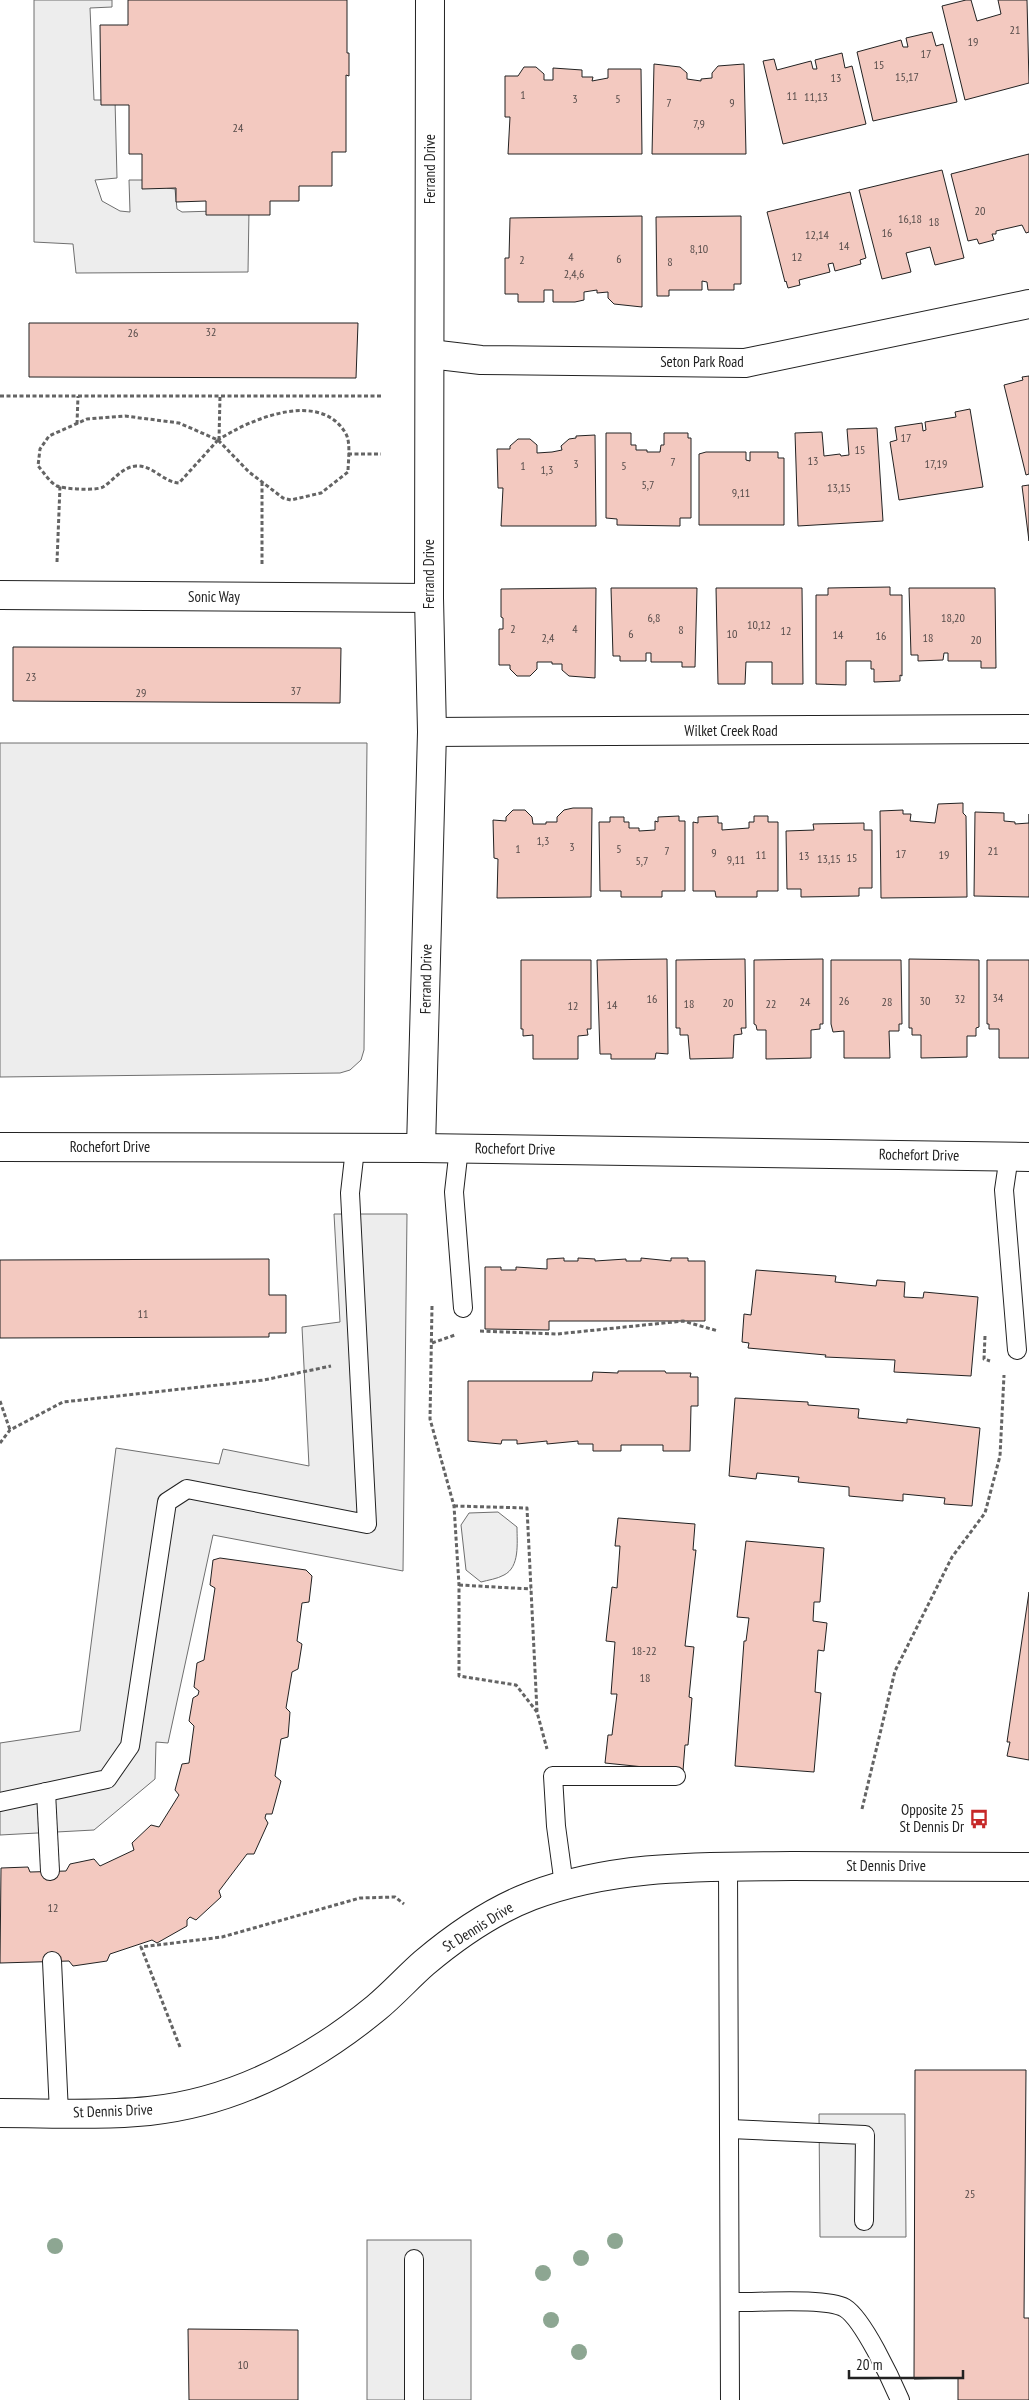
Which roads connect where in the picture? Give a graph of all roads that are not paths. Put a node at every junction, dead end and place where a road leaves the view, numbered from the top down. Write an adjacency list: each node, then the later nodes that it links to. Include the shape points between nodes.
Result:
1 (430, 0): 3 (street, Ferrand Drive)
2 (1029, 304): 3 (street, Seton Park Road, via 745,364 481,360)
3 (430, 354): 5 (street, Ferrand Drive)
4 (0, 595): 5 (street, Sonic Way)
5 (429, 598): 7 (street, Ferrand Drive)
6 (1029, 729): 7 (street, Wilket Creek Road)
7 (432, 732): 10 (street, Ferrand Drive)
8 (0, 1147): 9 (street, Rochefort Drive)
9 (355, 1148): 10 (street, Rochefort Drive); 16 (lane, via 350,1193 367,1524 187,1489 167,1502 130,1746 107,1779)
10 (421, 1148): 11 (street, Rochefort Drive)
11 (459, 1148): 12 (street, Rochefort Drive); 13 (lane, via 454,1192)
12 (1019, 1156): 14 (lane, via 1004,1190)
13 (463, 1308)
14 (1017, 1350)
15 (676, 1776): 21 (lane, via 553,1776)
16 (46, 1792): 17 (lane); 20 (lane)
17 (0, 1802)
18 (728, 1866): 19 (street, St Dennis Drive); 21 (street, St Dennis Drive, via 623,1872); 25 (lane)
19 (1029, 1867)
20 (50, 1871)
21 (564, 1885): 24 (street, St Dennis Drive, via 524,1899 484,1919 423,1964 331,2043 276,2075 234,2092 149,2111)
22 (52, 1962): 24 (lane)
23 (0, 2113): 24 (street, St Dennis Drive)
24 (60, 2113)
25 (730, 2129): 26 (lane, via 865,2135); 28 (lane)
26 (864, 2221)
27 (414, 2259): 29 (lane)
28 (730, 2302): 30 (lane); 31 (lane, via 829,2304 845,2309 856,2319 872,2345)
29 (414, 2400)
30 (730, 2400)
31 (900, 2400)

